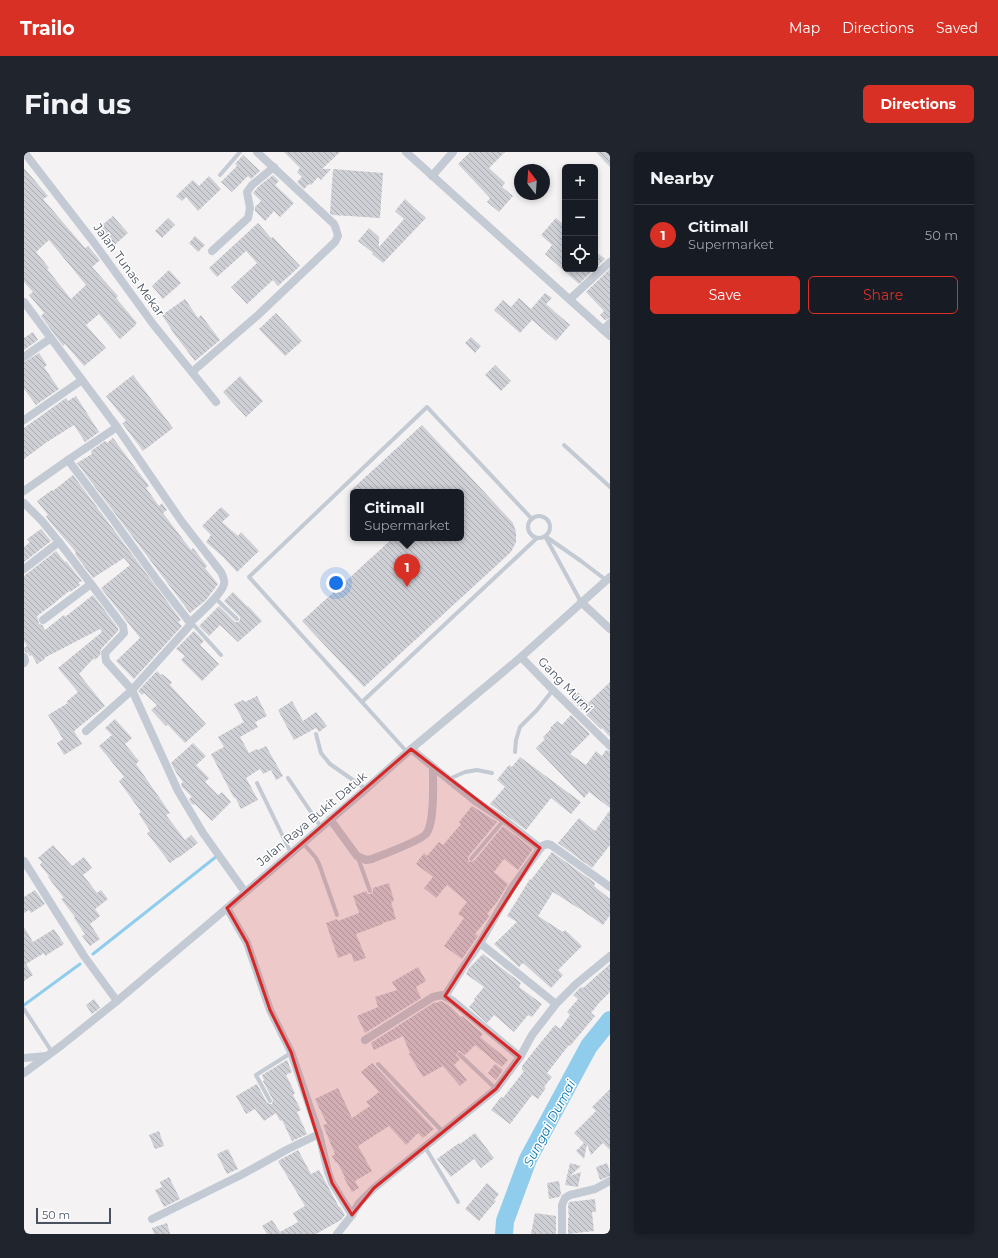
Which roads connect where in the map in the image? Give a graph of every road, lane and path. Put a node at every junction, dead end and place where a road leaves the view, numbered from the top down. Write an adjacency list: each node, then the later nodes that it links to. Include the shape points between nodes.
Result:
1 (24, 152): 18 (street, Jalan Tunas Mekar)
2 (240, 152): 7 (lane)
3 (257, 152): 6 (street)
4 (406, 152): 8 (street)
5 (453, 152): 8 (street)
6 (274, 167): 9 (street, via 247,192 250,208 248,218); 18 (street, via 334,224 338,232 337,239 258,315)
7 (220, 175)
8 (432, 176): 11 (street)
9 (212, 251)
10 (610, 262): 11 (street)
11 (570, 299): 14 (street)
12 (24, 302): 16 (street)
13 (610, 324): 14 (street)
14 (603, 330): 15 (street)
15 (610, 336)
16 (51, 338): 17 (street); 19 (street)
17 (24, 358)
18 (192, 372): 20 (street, Jalan Tunas Mekar)
19 (82, 380): 21 (street); 22 (street)
20 (216, 402)
21 (24, 420)
22 (117, 427): 24 (street); 35 (street, via 182,522 221,572 224,585)
23 (564, 445): 25 (lane)
24 (68, 460): 26 (street); 39 (street)
25 (610, 488)
26 (24, 491)
27 (24, 503): 31 (street)
28 (532, 519): 29 (lane, via 539,517 548,522 549,528); 30 (lane, via 528,528 531,535); 47 (lane, via 427,407 249,577)
29 (545, 536): 30 (lane); 33 (lane); 36 (lane)
30 (537, 538): 47 (lane)
31 (59, 542): 32 (street); 34 (street)
32 (24, 569)
33 (608, 578): 36 (street, Jalan Raya Bukit Datuk)
34 (91, 584): 38 (street); 45 (street, via 124,628 124,633 106,651 105,656 106,661)
35 (215, 598): 37 (lane); 39 (street)
36 (581, 602): 40 (street); 43 (street, Jalan Raya Bukit Datuk)
37 (237, 619)
38 (43, 620)
39 (191, 623): 41 (lane); 45 (street)
40 (610, 629)
41 (221, 654)
42 (24, 657): 44 (street)
43 (521, 657): 46 (street, Gang Murni); 51 (street, Jalan Raya Bukit Datuk)
44 (24, 663)
45 (132, 690): 48 (street); 70 (street, via 178,792 203,833)
46 (553, 690): 50 (street, Gang Murni); 52 (lane, via 520,727)
47 (362, 701): 51 (lane)
48 (86, 731)
49 (316, 734): 58 (lane, via 321,753 330,764)
50 (610, 746)
51 (409, 750): 53 (street); 58 (street, Jalan Raya Bukit Datuk)
52 (515, 752)
53 (433, 767): 56 (street); 65 (street, via 431,822 425,835 372,859 366,860)
54 (492, 773): 56 (lane, via 477,770)
55 (288, 778): 61 (lane)
56 (448, 779): 60 (street)
57 (257, 783): 64 (lane)
58 (366, 789): 59 (street, Jalan Raya Bukit Datuk)
59 (330, 820): 61 (street, Jalan Raya Bukit Datuk); 65 (street)
60 (504, 820): 63 (street); 66 (lane)
61 (321, 827): 62 (street, Jalan Raya Bukit Datuk)
62 (303, 843): 64 (street, Jalan Raya Bukit Datuk); 72 (lane, via 319,864)
63 (540, 848): 68 (street, via 551,845); 73 (street, via 511,889)
64 (291, 853): 70 (street, Jalan Raya Bukit Datuk)
65 (357, 856): 69 (lane)
66 (471, 859)
67 (24, 861): 76 (street, via 84,956)
68 (610, 887)
69 (370, 891)
70 (245, 892): 71 (street, Jalan Raya Bukit Datuk)
71 (227, 908): 76 (street, Jalan Raya Bukit Datuk); 80 (street, via 247,943 270,1010)
72 (337, 915)
73 (480, 943): 75 (street); 77 (street)
74 (610, 956): 77 (street)
75 (445, 996): 79 (street, via 433,997); 83 (street, via 474,1017)
76 (117, 1001): 81 (street, Jalan Raya Bukit Datuk)
77 (556, 1004): 83 (street, via 532,1035)
78 (24, 1009): 81 (lane)
79 (365, 1040)
80 (291, 1052): 88 (lane, via 256,1075); 90 (street)
81 (50, 1054): 84 (street); 86 (street, Jalan Raya Bukit Datuk)
82 (459, 1054): 87 (lane)
83 (520, 1057): 87 (street)
84 (24, 1058)
85 (378, 1064): 89 (lane)
86 (24, 1072)
87 (496, 1089): 89 (street)
88 (270, 1101)
89 (443, 1132): 91 (street)
90 (318, 1134): 94 (street, via 332,1183); 95 (street)
91 (425, 1146): 93 (lane); 94 (street, via 374,1188 358,1204)
92 (610, 1181): 97 (street, via 595,1189 565,1198 562,1205)
93 (458, 1202)
94 (352, 1215): 96 (street)
95 (152, 1219)
96 (337, 1234)
97 (562, 1234)

